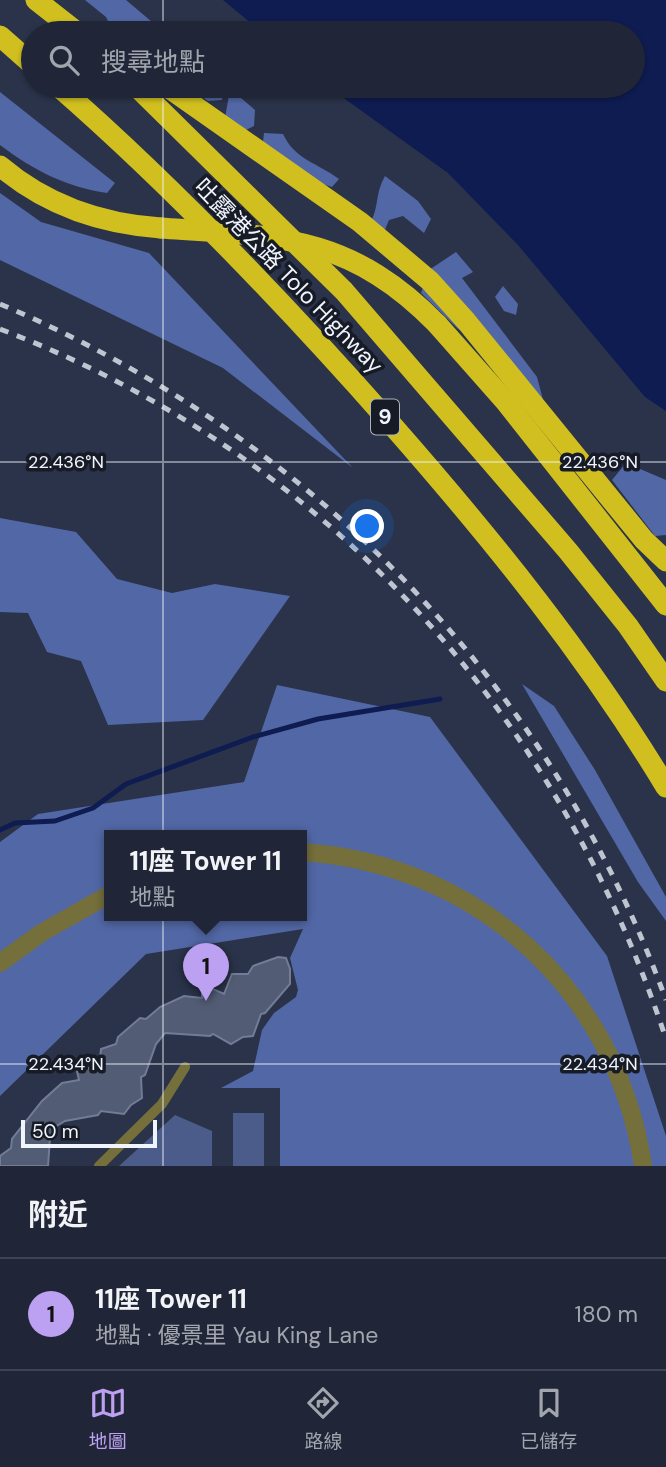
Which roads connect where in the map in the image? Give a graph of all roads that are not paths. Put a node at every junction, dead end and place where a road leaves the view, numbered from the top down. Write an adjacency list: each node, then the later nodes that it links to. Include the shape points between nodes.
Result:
1 (36, 0): 2 (highway)
2 (63, 21)
3 (0, 36): 4 (highway)
4 (21, 54)
5 (71, 98): 12 (highway, 吐露港公路 Tolo Highway / 9, via 137,157 306,329 461,504 600,684)
6 (148, 98): 11 (highway, 吐露港公路 Tolo Highway / 9, via 344,291 568,551)
7 (183, 98): 9 (highway, via 360,222 440,290)
8 (0, 166): 10 (highway, bridge, via 54,202 106,220 278,237 340,254 391,282 437,324 505,401)
9 (663, 556)
10 (666, 605)
11 (666, 681)
12 (666, 787)
13 (307, 853): 18 (street, via 367,861 413,874 453,893 520,938 568,989 608,1051 628,1098)
14 (104, 897): 15 (street)
15 (0, 963)
16 (185, 1067): 17 (lane, via 162,1104)
17 (99, 1166)
18 (643, 1166)

